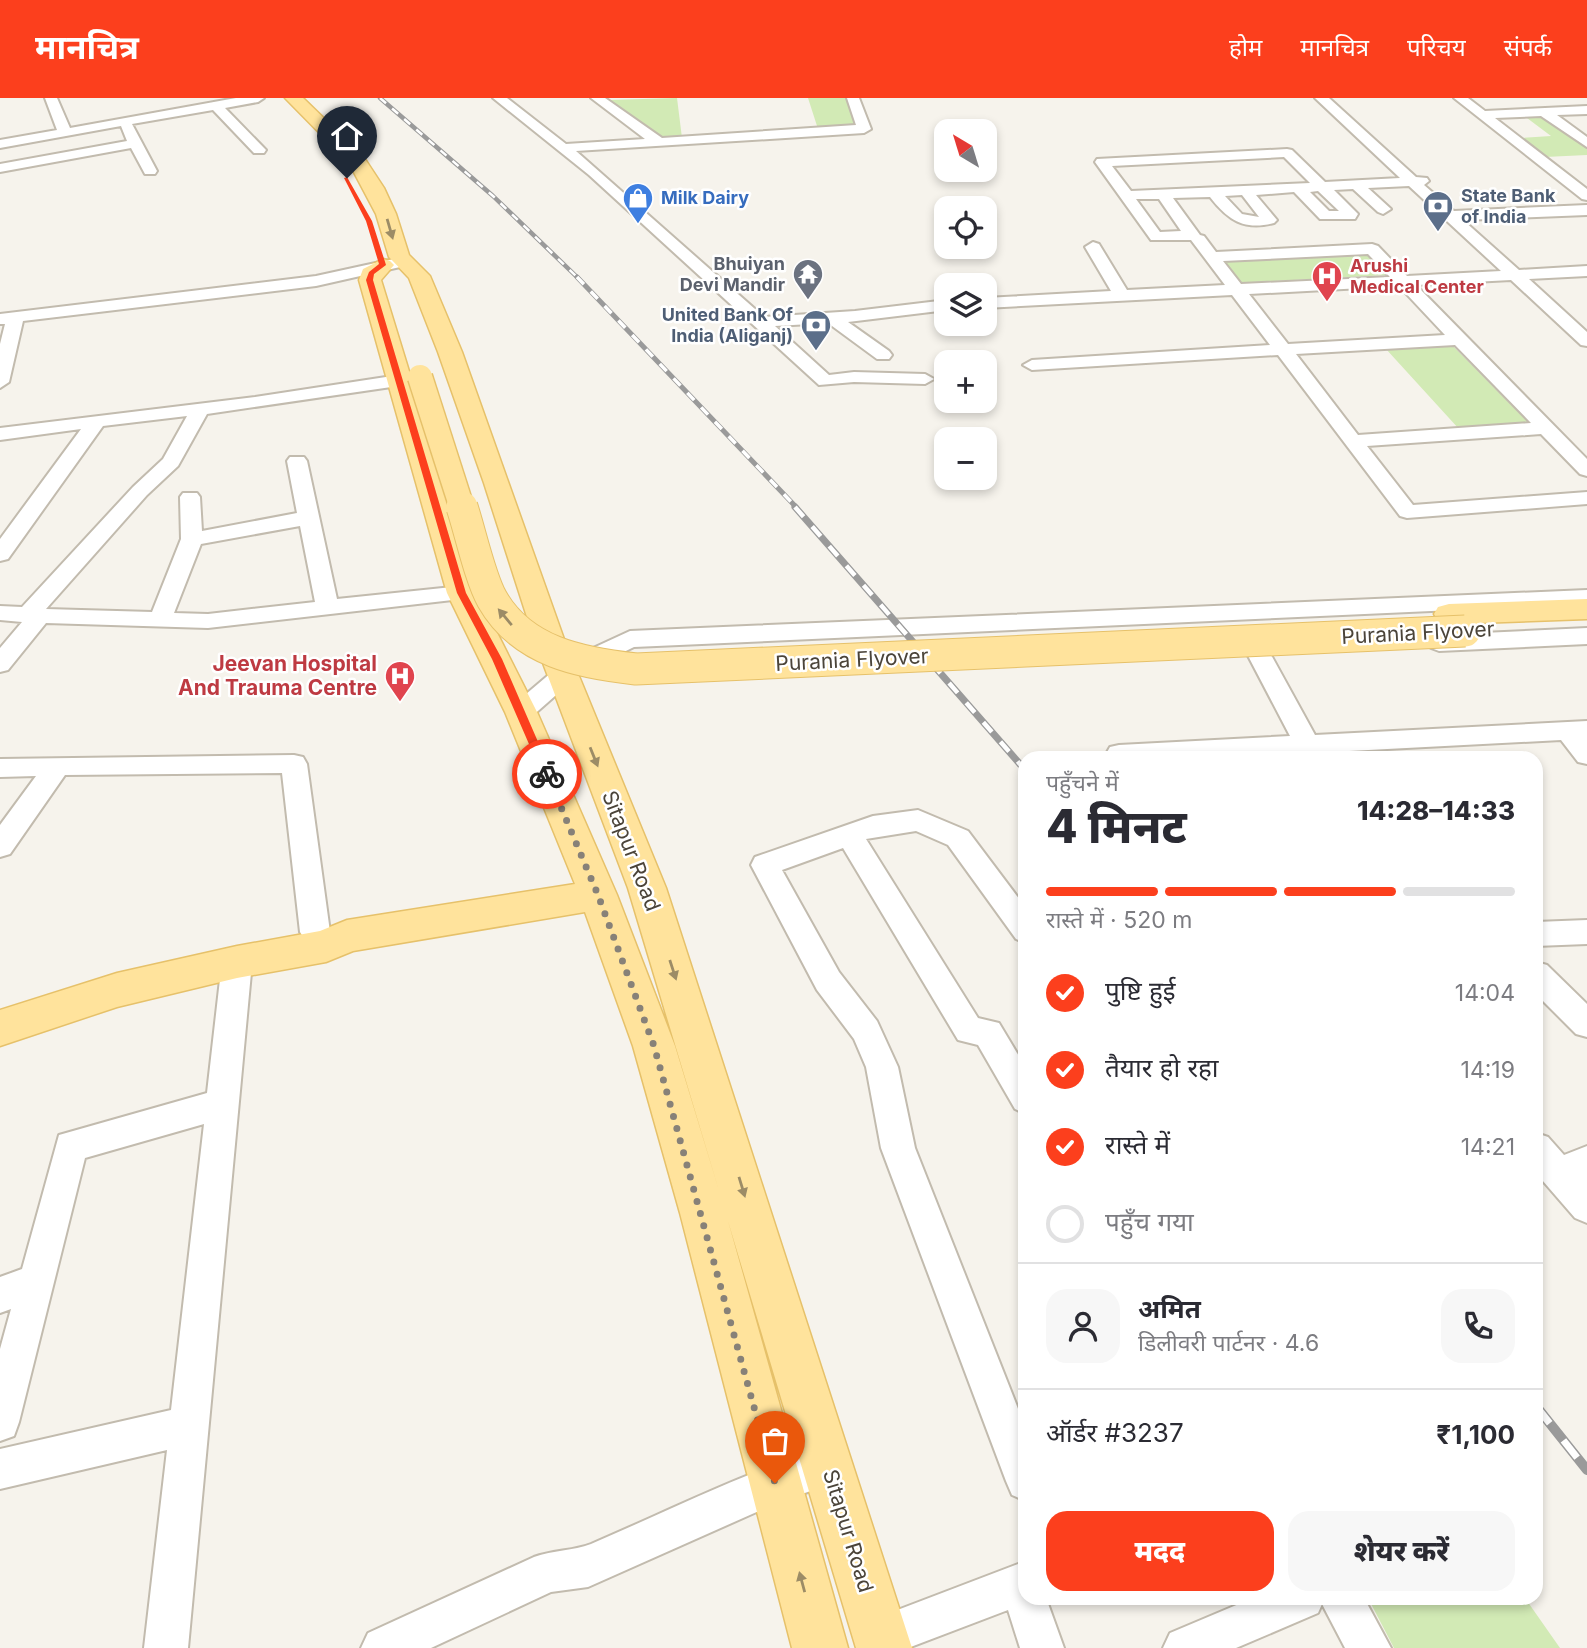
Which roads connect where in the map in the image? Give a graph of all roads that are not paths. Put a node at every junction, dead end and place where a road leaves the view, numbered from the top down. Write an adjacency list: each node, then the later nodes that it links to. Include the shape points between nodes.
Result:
1 (51, 98): 16 (street)
2 (258, 98): 11 (street)
3 (271, 98): 52 (main road, Sitapur Road, via 337,164)
4 (296, 98): 52 (main road, Sitapur Road, one-way to 52, via 362,169 380,200)
5 (499, 98): 24 (street)
6 (597, 98): 19 (street)
7 (853, 98): 19 (street, via 864,129)
8 (1321, 98): 35 (street)
9 (1332, 98): 35 (street)
10 (1460, 98): 14 (street)
11 (216, 106): 15 (street); 26 (street)
12 (1587, 110): 13 (street)
13 (1544, 112): 14 (street); 21 (street)
14 (1482, 115): 31 (street)
15 (124, 122): 16 (street); 20 (street)
16 (65, 133): 22 (street)
17 (1272, 136): 27 (street)
18 (1145, 141): 28 (street)
19 (659, 142): 24 (street)
20 (137, 143): 33 (street); 34 (street)
21 (1587, 143)
22 (0, 144)
23 (1095, 144): 29 (street)
24 (563, 148): 62 (street)
25 (0, 150): 33 (street)
26 (259, 150)
27 (1287, 153): 28 (street); 38 (street)
28 (1158, 158): 29 (street); 42 (street)
29 (1106, 160): 43 (street, via 1103,164 1125,193)
30 (1564, 160): 31 (street)
31 (1541, 161): 44 (street)
32 (1371, 166): 37 (street)
33 (4, 167)
34 (150, 171)
35 (1417, 181): 37 (street); 48 (street)
36 (1297, 187): 38 (street); 38 (street, via 1325,216 1350,216); 40 (street)
37 (1394, 188): 38 (street); 39 (street)
38 (1322, 189): 39 (street)
39 (1360, 189): 46 (street)
40 (1245, 190): 41 (street); 41 (street, via 1269,220 1236,219)
41 (1214, 192): 42 (street)
42 (1186, 193): 43 (street)
43 (1163, 194): 45 (street, via 1192,235 1156,237)
44 (1587, 196)
45 (1128, 200)
46 (1382, 209)
47 (1587, 210): 48 (street)
48 (1455, 216): 54 (street)
49 (1198, 239): 51 (street)
50 (1093, 247): 57 (street)
51 (1212, 257): 55 (street, via 1372,249); 56 (street)
52 (392, 261): 60 (street, via 316,281); 68 (main road, via 371,274 370,280); 99 (main road, Sitapur Road, via 419,276)
53 (1587, 271): 54 (street)
54 (1521, 274): 55 (street); 63 (street)
55 (1403, 282): 56 (street); 64 (street)
56 (1238, 290): 57 (street); 65 (street)
57 (1122, 296): 58 (street)
58 (997, 302)
59 (934, 306): 61 (street)
60 (5, 316): 71 (street)
61 (832, 318): 62 (street); 66 (street)
62 (763, 322): 70 (street)
63 (1584, 332)
64 (1458, 339): 65 (street); 75 (street)
65 (1284, 350): 67 (street); 77 (street)
66 (883, 355)
67 (1031, 365)
68 (419, 378): 73 (street); 85 (main road); 93 (main road, Purania Flyover, bridge, via 491,598 504,617 534,643 580,663 649,668)
69 (925, 379): 70 (street)
70 (825, 381): 72 (street)
71 (0, 382)
72 (801, 387)
73 (200, 410): 74 (street); 90 (street, via 171,462 140,491)
74 (97, 421): 76 (street); 84 (street)
75 (1546, 428): 77 (street); 79 (street)
76 (0, 434)
77 (1353, 441): 81 (street, via 1407,512)
78 (297, 461): 82 (street)
79 (1587, 470)
80 (190, 496): 83 (street)
81 (1587, 498)
82 (307, 518): 83 (street); 87 (street)
83 (192, 539): 91 (street)
84 (0, 554)
85 (462, 593): 87 (street); 100 (main road)
86 (1587, 597): 92 (street)
87 (327, 607): 91 (street, via 208,621)
88 (1587, 609): 93 (main road, Purania Flyover)
89 (0, 613): 90 (street)
90 (34, 615): 91 (street); 98 (street)
91 (160, 620)
92 (1057, 622): 97 (street); 99 (street, via 630,639 573,667)
93 (1457, 623): 94 (main road, Purania Flyover)
94 (1587, 624)
95 (1587, 636): 96 (street)
96 (1257, 650): 97 (street); 102 (street)
97 (1072, 658): 99 (street, via 601,674)
98 (0, 664)
99 (569, 690): 100 (street); 127 (main road, Sitapur Road, one-way to 127, via 647,888)
100 (521, 712): 108 (main road)
101 (1577, 730): 102 (street); 103 (street)
102 (1314, 751)
103 (1587, 755)
104 (57, 766): 105 (street); 107 (street); 111 (street, via 294,764)
105 (0, 768)
106 (849, 835): 109 (street, via 873,826 918,820 958,838); 118 (street, via 969,1030 988,1033); 126 (street, via 765,865 828,981 866,1031 882,1067 898,1148)
107 (0, 846)
108 (598, 895): 111 (main road); 129 (main road, via 654,1046)
109 (1018, 920)
110 (1587, 932): 112 (street)
111 (331, 934): 113 (main road, via 326,946); 115 (main road, via 105,978)
112 (1543, 934)
113 (237, 962): 117 (main road, via 117,990); 119 (street)
114 (1543, 981): 116 (street)
115 (0, 1011)
116 (1587, 1024)
117 (0, 1028)
118 (1018, 1085)
119 (223, 1104): 122 (street, via 71,1146); 125 (street)
120 (1560, 1161): 121 (street)
121 (1587, 1206)
122 (36, 1281): 123 (street); 124 (street)
123 (0, 1295)
124 (0, 1422)
125 (189, 1425): 128 (street); 136 (street)
126 (1018, 1460)
127 (828, 1466): 129 (street); 134 (main road, Sitapur Road)
128 (0, 1469)
129 (775, 1483): 137 (street, via 588,1566 549,1572); 138 (main road, one-way to 129)
130 (1018, 1585): 134 (street)
131 (1029, 1605): 139 (street)
132 (1287, 1605): 135 (street)
133 (1344, 1605): 140 (street)
134 (882, 1642)
135 (1188, 1647)
136 (166, 1648)
137 (383, 1648)
138 (820, 1648)
139 (1042, 1648)
140 (1369, 1648)

